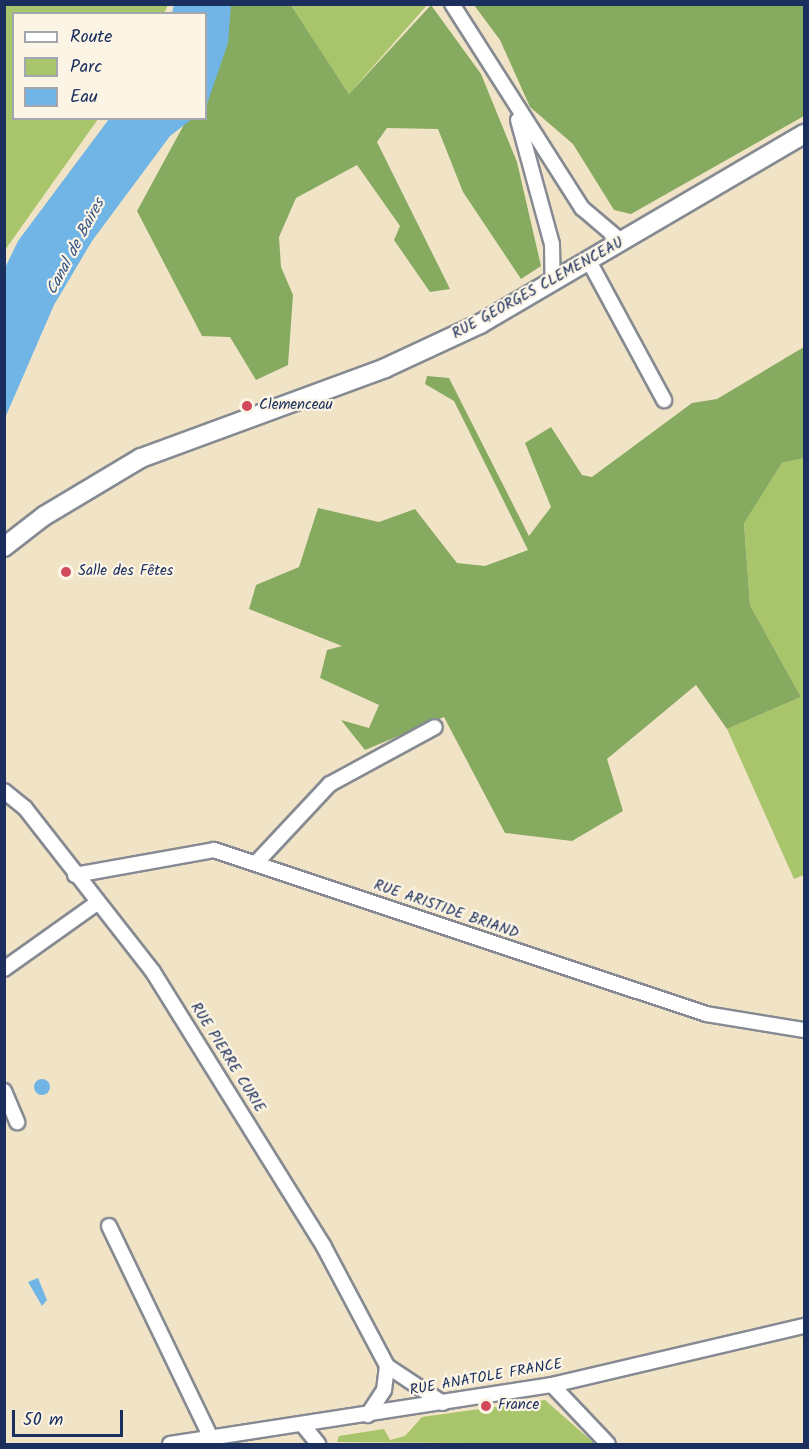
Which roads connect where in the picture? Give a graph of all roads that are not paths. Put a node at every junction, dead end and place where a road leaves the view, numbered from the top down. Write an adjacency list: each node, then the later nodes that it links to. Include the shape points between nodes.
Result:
1 (452, 4): 2 (street)
2 (516, 110): 4 (street, via 582,208); 6 (street, via 552,244)
3 (804, 134): 4 (main road, RUE GEORGES CLEMENCEAU)
4 (622, 242): 5 (main road, RUE GEORGES CLEMENCEAU)
5 (590, 263): 6 (main road, RUE GEORGES CLEMENCEAU); 7 (street)
6 (553, 283): 8 (main road, RUE GEORGES CLEMENCEAU, via 480,324 385,368 141,458 44,516)
7 (664, 400)
8 (4, 547)
9 (435, 727): 11 (street, via 330,784)
10 (4, 791): 12 (street, RUE PIERRE CURIE, via 25,808)
11 (256, 863): 12 (street, RUE ARISTIDE BRIAND, via 201,850); 15 (street, RUE ARISTIDE BRIAND, via 706,1014)
12 (75, 875): 13 (street, RUE PIERRE CURIE)
13 (98, 903): 14 (street); 20 (street, RUE PIERRE CURIE, via 153,972 262,1144 323,1245)
14 (4, 969)
15 (804, 1030)
16 (4, 1091): 17 (street)
17 (17, 1122)
18 (109, 1226): 25 (street)
19 (804, 1326): 21 (street, RUE ANATOLE FRANCE)
20 (387, 1366): 22 (street, RUE PIERRE CURIE); 23 (street, via 388,1378)
21 (552, 1385): 22 (street, RUE ANATOLE FRANCE); 28 (street)
22 (443, 1403): 23 (street, RUE ANATOLE FRANCE)
23 (368, 1415): 24 (street, RUE ANATOLE FRANCE)
24 (302, 1424): 25 (street, RUE ANATOLE FRANCE); 27 (street)
25 (211, 1438): 26 (street, RUE ANATOLE FRANCE)
26 (178, 1444)
27 (318, 1444)
28 (608, 1444)

